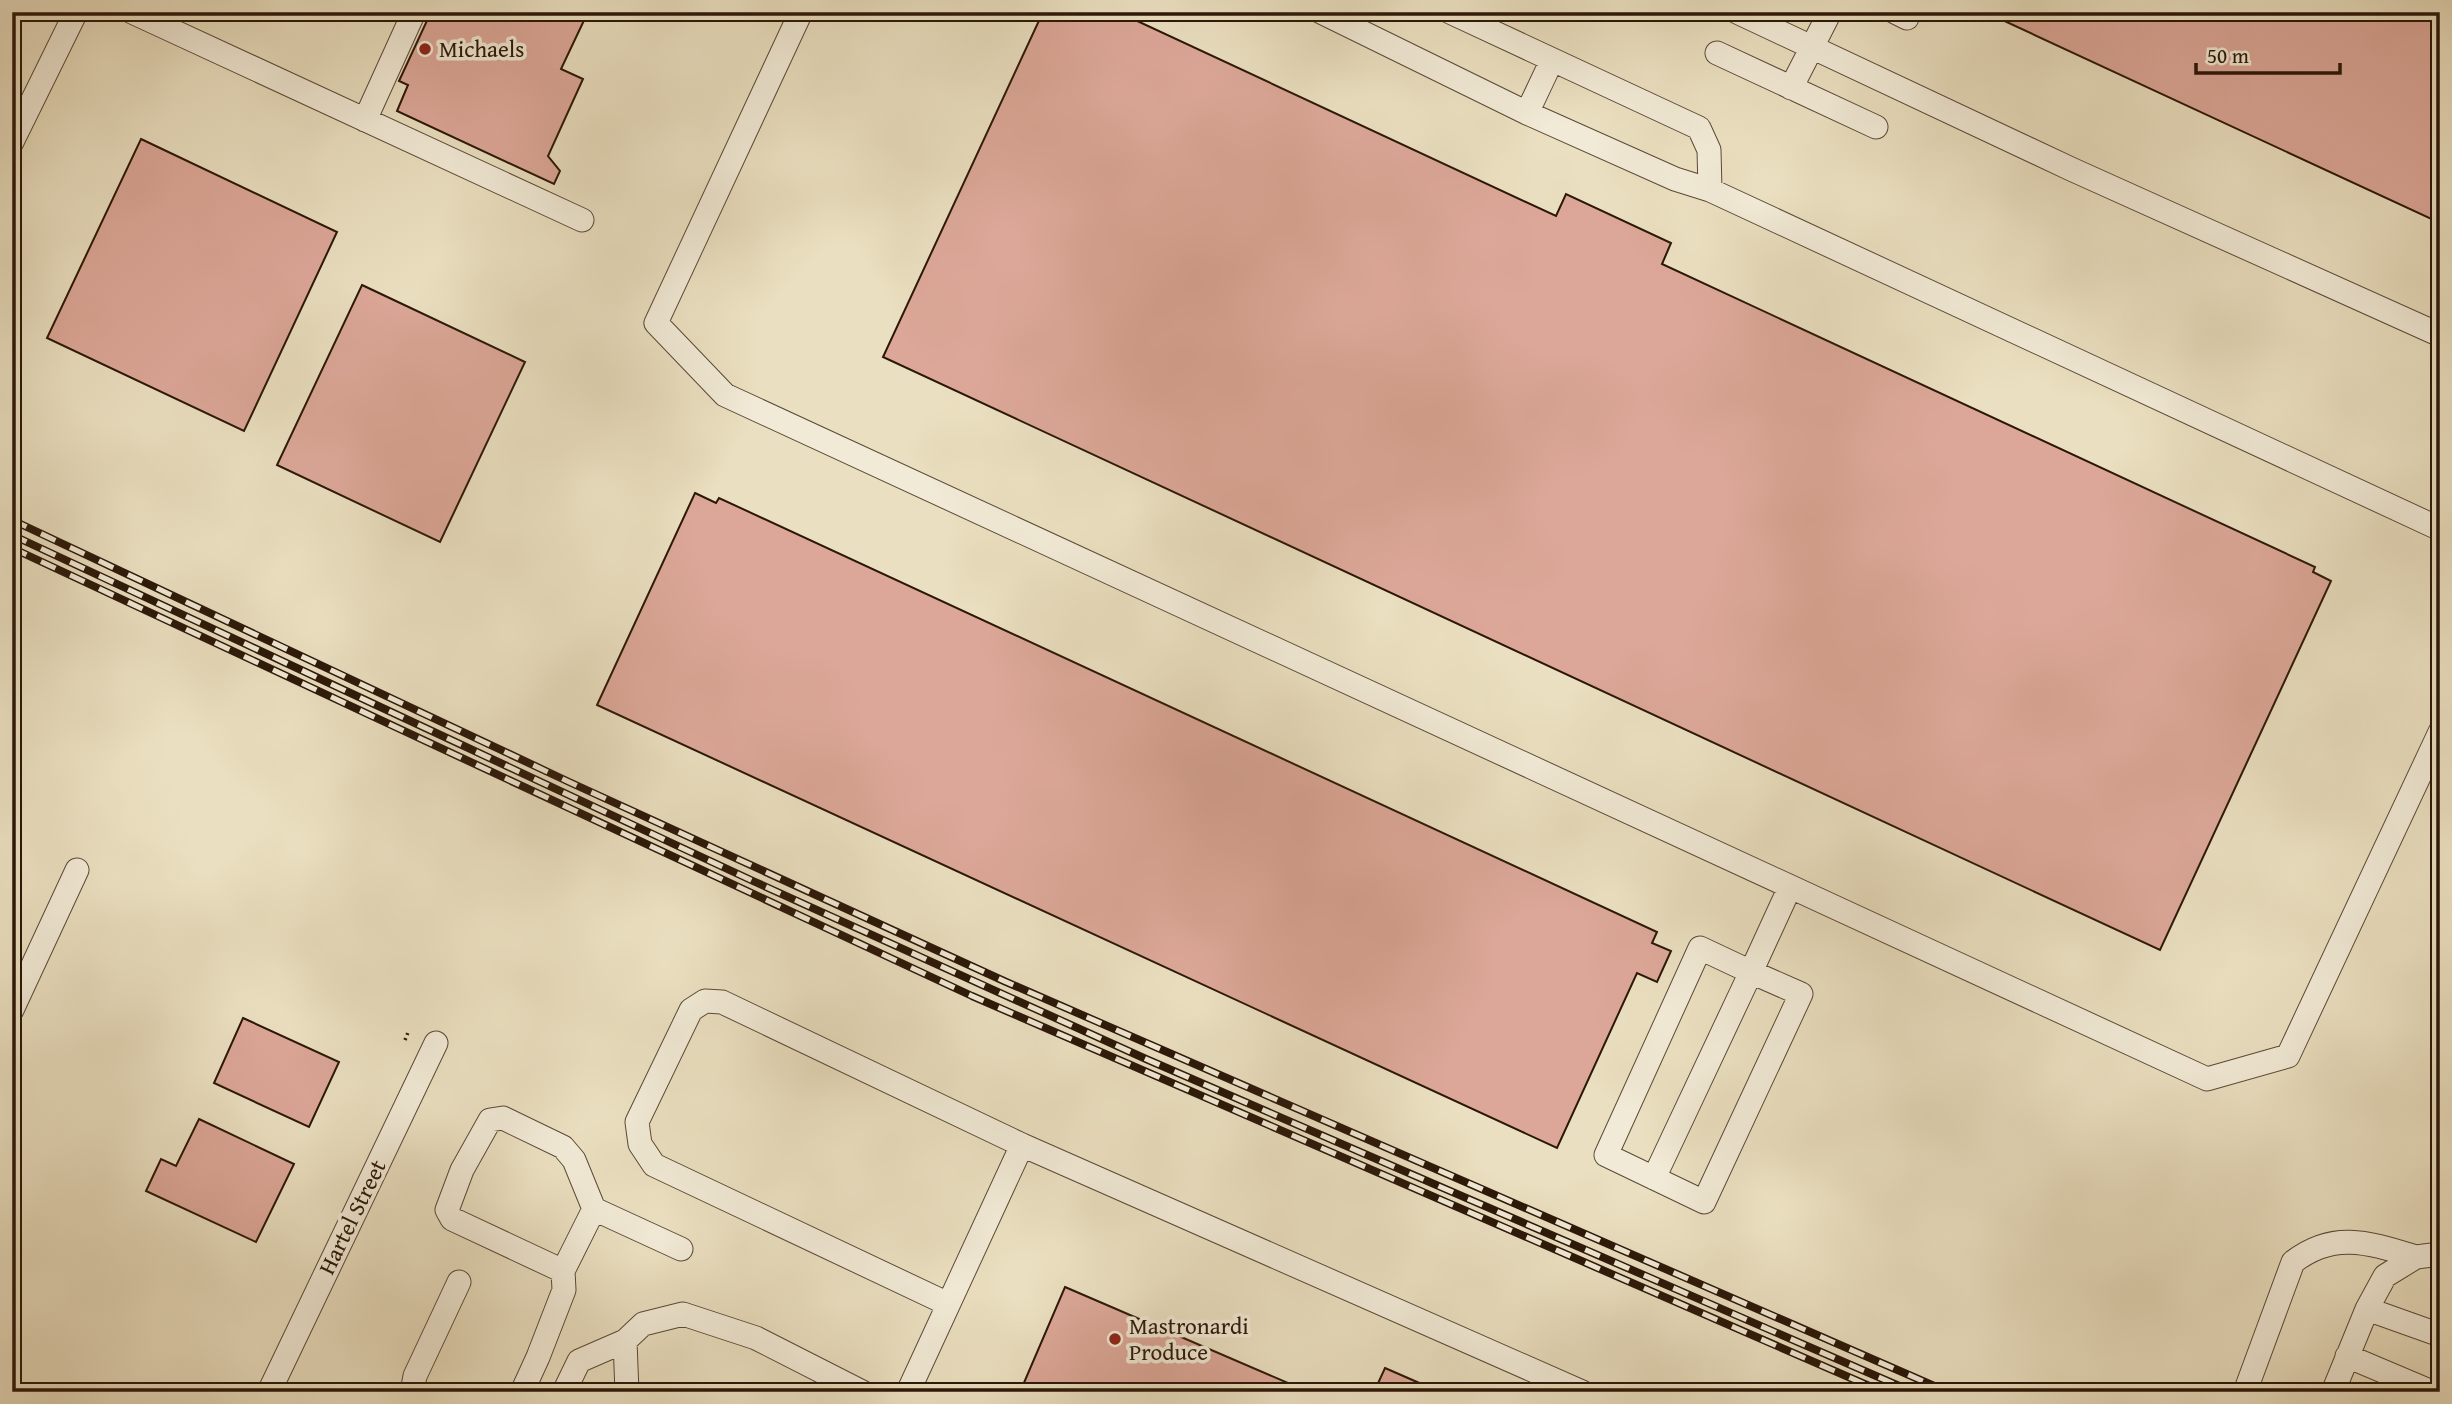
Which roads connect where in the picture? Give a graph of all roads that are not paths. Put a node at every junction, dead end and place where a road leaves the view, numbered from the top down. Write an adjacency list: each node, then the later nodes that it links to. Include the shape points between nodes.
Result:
1 (76, 12): 16 (street)
2 (132, 12): 14 (street)
3 (414, 12): 14 (street)
4 (801, 12): 23 (street, via 656,323 725,396)
5 (1321, 12): 13 (street)
6 (1450, 12): 11 (street)
7 (1737, 12): 9 (street)
8 (1830, 12): 9 (street)
9 (1812, 47): 12 (street); 19 (street, via 2071,169)
10 (1717, 53): 12 (street)
11 (1552, 60): 13 (street); 17 (street, via 1699,128 1709,150)
12 (1791, 88): 15 (street)
13 (1527, 113): 17 (street)
14 (365, 120): 18 (street)
15 (1877, 127)
16 (12, 142)
17 (1710, 190): 20 (street)
18 (582, 220)
19 (2437, 327)
20 (2440, 529)
21 (2440, 732): 23 (street, via 2288,1056 2207,1079)
22 (78, 870): 25 (street)
23 (1790, 887): 24 (street)
24 (1751, 972): 28 (street); 28 (street, via 1700,948 1606,1155); 28 (street, via 1801,995 1704,1202)
25 (12, 1010)
26 (436, 1043): 40 (street, Hartel Street)
27 (1022, 1144): 35 (street); 35 (street, via 722,1002 705,1001 691,1010 637,1122 640,1144 654,1165); 47 (street)
28 (1654, 1178)
29 (594, 1209): 30 (street); 33 (street); 33 (street, via 574,1160 563,1147 503,1118 490,1120 447,1210 452,1219)
30 (681, 1249)
31 (2416, 1256): 32 (street); 36 (street, via 2385,1276); 48 (street, via 2334,1241 2293,1262)
32 (2440, 1258)
33 (563, 1271): 42 (street, via 564,1290)
34 (458, 1282): 41 (street)
35 (948, 1304): 46 (street)
36 (2367, 1308): 37 (street); 39 (street)
37 (2440, 1335)
38 (625, 1341): 43 (street, via 579,1361); 44 (street); 45 (street, via 643,1324 683,1314 756,1338)
39 (2347, 1356): 49 (street); 50 (street)
40 (269, 1392)
41 (412, 1392)
42 (522, 1392)
43 (564, 1392)
44 (627, 1392)
45 (862, 1392)
46 (908, 1392)
47 (1582, 1392)
48 (2245, 1392)
49 (2333, 1392)
50 (2432, 1392)

